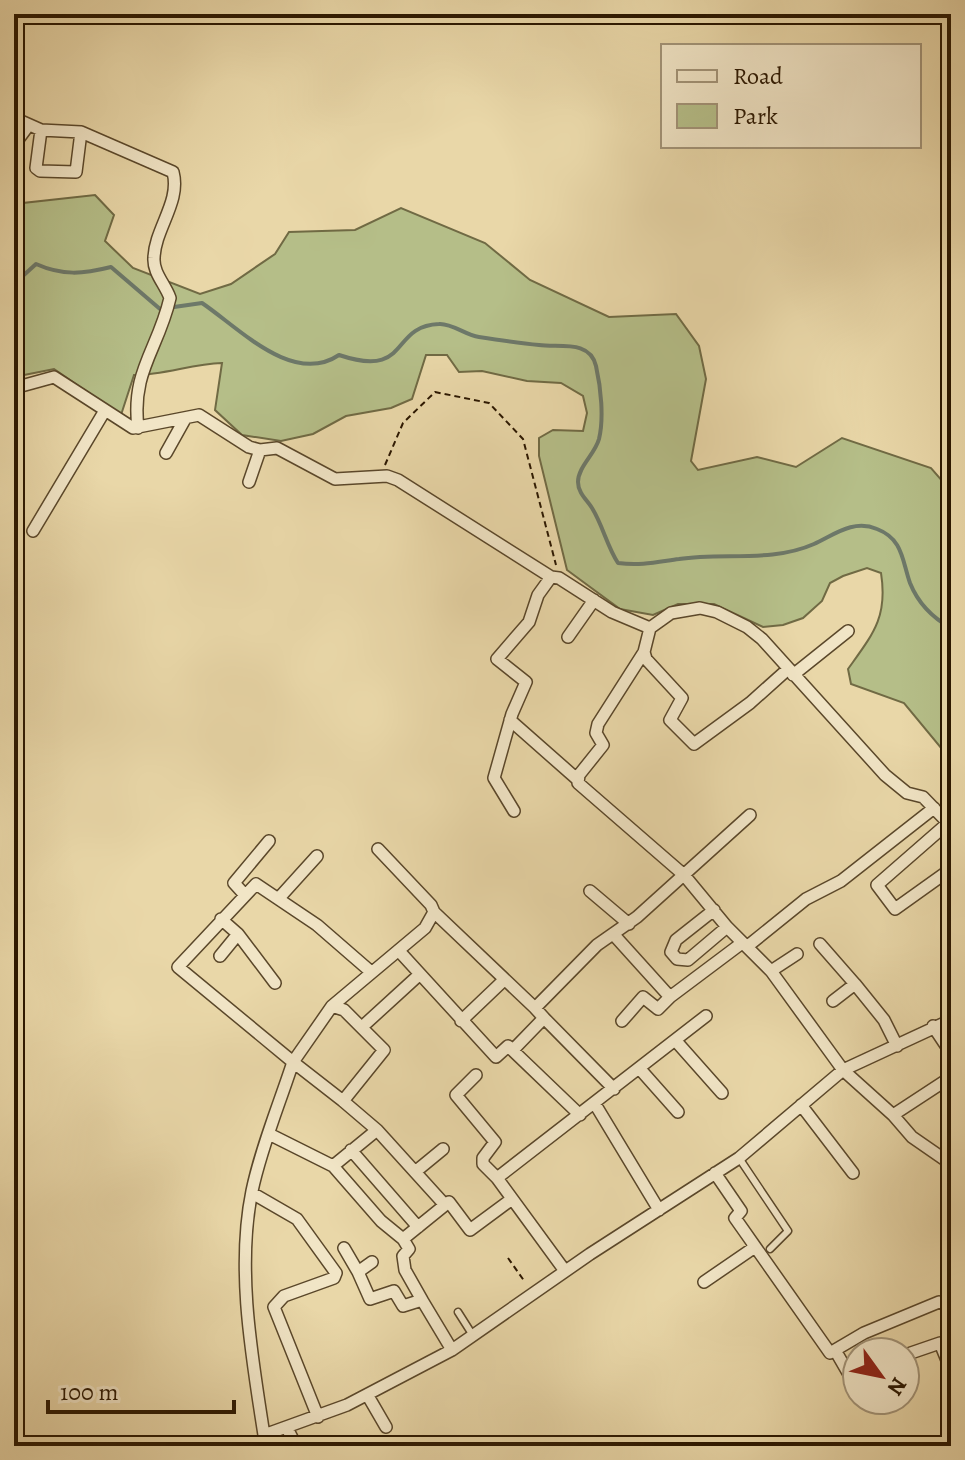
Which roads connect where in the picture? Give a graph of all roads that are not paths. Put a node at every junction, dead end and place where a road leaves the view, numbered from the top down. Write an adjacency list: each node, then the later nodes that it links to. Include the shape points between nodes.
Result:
1 (14, 118): 2 (street)
2 (34, 128): 3 (street); 3 (street, via 40,171 76,172); 4 (street)
3 (81, 132): 8 (street, via 173,172 173,197 154,256 170,298 139,379)
4 (14, 145)
5 (14, 388): 6 (street, via 54,377)
6 (104, 412): 8 (street); 12 (street)
7 (185, 419): 8 (street); 9 (street, via 204,417); 10 (street)
8 (138, 428)
9 (260, 450): 11 (street); 13 (street, via 277,448 335,479 398,480)
10 (166, 453)
11 (249, 482)
12 (33, 531)
13 (555, 577): 14 (street); 20 (street, via 538,595 529,622 497,659 526,682)
14 (594, 600): 15 (street); 17 (street)
15 (650, 628): 18 (street); 19 (street, via 686,609 717,612 757,634)
16 (848, 631): 19 (street)
17 (568, 637)
18 (644, 652): 19 (street, via 682,698 670,720 694,744); 21 (street, via 598,724 596,733 603,745)
19 (791, 672): 22 (street, via 885,775)
20 (510, 720): 21 (street); 23 (street, via 494,782)
21 (578, 780): 30 (street)
22 (934, 808): 25 (street); 41 (street, via 841,881 806,899)
23 (514, 811)
24 (750, 815): 30 (street)
25 (950, 825): 29 (street, via 877,885 895,909)
26 (269, 841): 32 (street, via 234,883)
27 (378, 849): 35 (street)
28 (317, 856): 33 (street)
29 (951, 869)
30 (684, 875): 34 (street); 37 (street)
31 (590, 891): 37 (street)
32 (244, 894): 33 (street, via 256,884); 36 (street)
33 (279, 898): 46 (street)
34 (714, 910): 38 (street); 38 (street, via 676,940 671,952 688,960)
35 (434, 912): 43 (street); 49 (street)
36 (221, 919): 39 (street); 67 (street, via 179,969)
37 (629, 924): 40 (street)
38 (727, 927): 41 (street)
39 (238, 934): 45 (street); 50 (street)
40 (614, 935): 52 (street); 55 (street)
41 (745, 944): 47 (street); 52 (street)
42 (820, 944): 51 (street)
43 (399, 951): 46 (street); 48 (street)
44 (797, 954): 47 (street)
45 (220, 956)
46 (370, 971): 54 (street)
47 (771, 971): 69 (street)
48 (420, 974): 59 (street); 62 (street)
49 (504, 980): 55 (street); 59 (street)
50 (275, 983)
51 (855, 984): 53 (street); 64 (street)
52 (670, 997): 60 (street, via 658,1009 643,997)
53 (833, 1001)
54 (332, 1006): 62 (street); 67 (street)
55 (535, 1008): 57 (street)
56 (706, 1016): 63 (street)
57 (544, 1018): 65 (street); 72 (street)
58 (951, 1020): 61 (street)
59 (461, 1021): 65 (street, via 496,1057 508,1046)
60 (622, 1021)
61 (933, 1026): 64 (street); 66 (street)
62 (362, 1027): 74 (street, via 384,1050)
63 (675, 1040): 68 (street); 73 (street)
64 (897, 1046): 69 (street)
65 (513, 1050): 78 (street)
66 (951, 1053)
67 (293, 1062): 74 (street); 81 (street)
68 (639, 1068): 72 (street); 77 (street)
69 (843, 1070): 76 (street); 79 (street)
70 (476, 1075): 90 (street, via 457,1098 495,1142 482,1162)
71 (951, 1077): 79 (street)
72 (614, 1089): 75 (street)
73 (722, 1093)
74 (343, 1101): 80 (street)
75 (595, 1104): 78 (street); 94 (street)
76 (801, 1105): 84 (street); 89 (street)
77 (678, 1112)
78 (580, 1115): 90 (street)
79 (893, 1115): 85 (street, via 912,1137)
80 (377, 1130): 83 (street); 87 (street)
81 (269, 1134): 86 (street); 91 (street)
82 (443, 1149): 87 (street)
83 (351, 1150): 86 (street); 95 (street)
84 (739, 1158): 88 (street); 99 (lane, via 788,1231)
85 (951, 1164)
86 (333, 1166): 96 (street)
87 (415, 1172): 93 (street)
88 (715, 1173): 94 (street); 97 (street, via 741,1211 735,1218)
89 (853, 1173)
90 (497, 1178): 92 (street)
91 (252, 1193): 114 (street, via 297,1219 336,1273 284,1296 274,1307); 117 (street, via 249,1322)
92 (512, 1199): 93 (street, via 471,1230 449,1202); 101 (street)
93 (445, 1205): 95 (street)
94 (659, 1210): 101 (street)
95 (418, 1227): 96 (street)
96 (403, 1239): 104 (street, via 409,1249 403,1256 405,1270)
97 (755, 1247): 103 (street); 109 (street, via 805,1321 830,1353)
98 (344, 1248): 102 (street)
99 (770, 1249)
100 (372, 1262): 102 (street)
101 (565, 1271): 107 (street)
102 (358, 1272): 104 (street, via 370,1299 394,1291 403,1306)
103 (704, 1282)
104 (422, 1300): 108 (street)
105 (951, 1305): 109 (street, via 939,1302)
106 (458, 1312): 107 (lane)
107 (472, 1334): 108 (street)
108 (452, 1350): 113 (street)
109 (835, 1350): 111 (street)
110 (921, 1350): 112 (street, via 940,1343)
111 (841, 1360)
112 (950, 1364)
113 (368, 1396): 114 (street); 115 (street)
114 (318, 1417): 116 (street)
115 (386, 1427)
116 (287, 1428): 117 (street); 118 (street)
117 (263, 1440)
118 (296, 1446)

